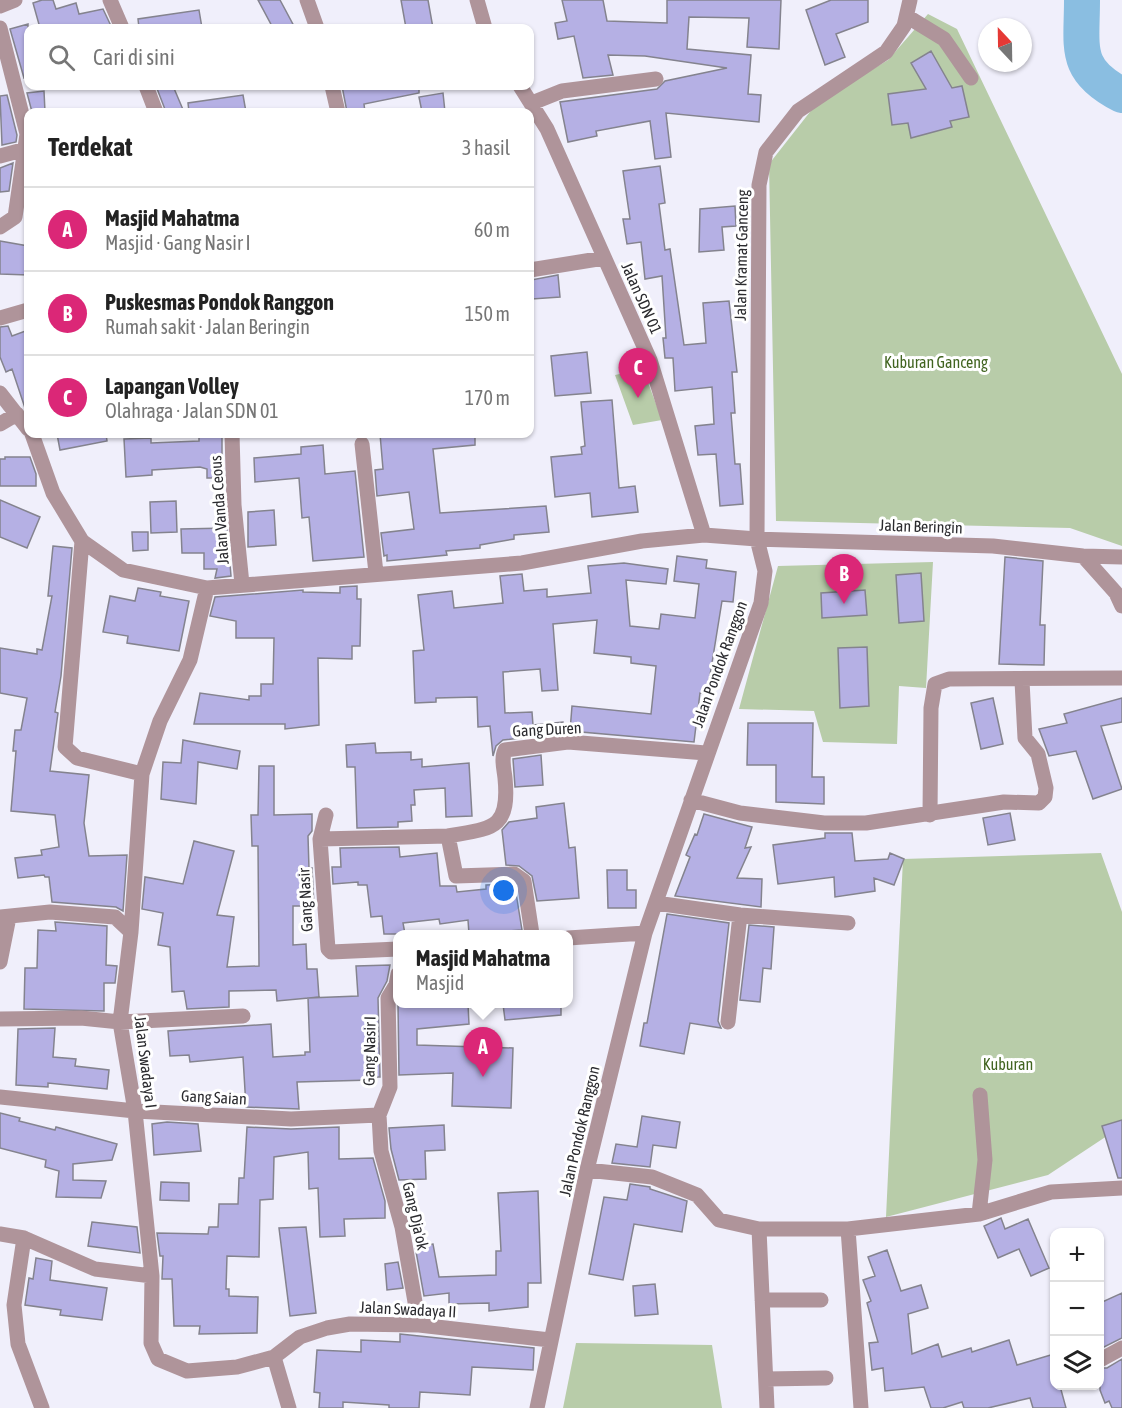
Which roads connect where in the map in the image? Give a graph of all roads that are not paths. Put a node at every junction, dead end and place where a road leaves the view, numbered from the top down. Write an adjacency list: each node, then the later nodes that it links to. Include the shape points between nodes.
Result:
1 (15, 0): 6 (street)
2 (110, 0): 8 (street)
3 (307, 0): 9 (street)
4 (477, 0): 10 (street)
5 (910, 0): 7 (street, Jalan Kramat Ganceng)
6 (0, 6)
7 (908, 17): 13 (street, via 944,39); 38 (street, Jalan Kramat Ganceng, via 886,51 798,111 766,152 759,185)
8 (120, 24)
9 (315, 24)
10 (484, 24)
11 (0, 28): 12 (street)
12 (6, 71): 21 (street)
13 (970, 78)
14 (656, 80): 18 (street, via 562,91)
15 (148, 90): 19 (street)
16 (333, 90): 20 (street)
17 (523, 90): 18 (street, Jalan SDN 01)
18 (532, 103): 26 (street, Jalan SDN 01)
19 (154, 108)
20 (337, 108)
21 (24, 129)
22 (24, 141): 23 (street)
23 (0, 156)
24 (24, 190): 25 (street, via 15,218)
25 (0, 227)
26 (604, 258): 27 (street); 37 (street, Jalan SDN 01, via 650,360)
27 (534, 269)
28 (24, 311): 29 (street)
29 (0, 318)
30 (0, 393): 31 (street)
31 (17, 414): 32 (street); 33 (street)
32 (0, 424)
33 (24, 424)
34 (33, 438): 39 (street, via 53,493)
35 (232, 438): 43 (street, Jalan Vanda Ceous)
36 (362, 444): 42 (street)
37 (704, 535): 38 (street); 42 (street, via 642,541 522,563)
38 (757, 539): 40 (street, Jalan Beringin, via 993,546); 48 (street, Jalan Pondok Ranggon, via 765,571 761,603)
39 (82, 541): 44 (street, via 123,570); 49 (street, via 65,747 76,758)
40 (1083, 556): 41 (street, Jalan Beringin); 45 (street, via 1116,593)
41 (1122, 557)
42 (376, 573): 43 (street)
43 (242, 584): 44 (street)
44 (207, 588): 49 (street, Jalan Swadaya I, via 190,660 160,721)
45 (1122, 606)
46 (1122, 678): 47 (street)
47 (1022, 681): 52 (street, via 949,679 935,684 931,708); 52 (street, via 1025,738 1038,754 1046,788 1043,801 1004,802)
48 (706, 753): 50 (street, Jalan Pondok Ranggon); 53 (street, Gang Duren, via 568,742 509,747 503,754 508,804 501,816 490,828)
49 (142, 774): 60 (street, Jalan Swadaya I)
50 (691, 800): 52 (street, via 740,813 824,823 866,823); 55 (street, Jalan Pondok Ranggon)
51 (326, 815): 54 (street, Gang Nasir)
52 (930, 815)
53 (448, 836): 54 (street, Gang Duren); 59 (street, via 456,876 520,876)
54 (320, 838): 63 (street, Gang Nasir, via 328,949)
55 (656, 903): 56 (street); 61 (street, Jalan Pondok Ranggon)
56 (740, 915): 58 (street); 69 (street)
57 (5, 917): 60 (street, via 50,912 115,917); 64 (street)
58 (848, 923)
59 (531, 930)
60 (131, 932): 68 (street, Jalan Swadaya I)
61 (645, 933): 62 (street); 74 (street, Jalan Pondok Ranggon)
62 (573, 938)
63 (393, 949)
64 (0, 962)
65 (393, 990): 73 (street, Gang Nasir I, via 388,998 390,1087)
66 (243, 1016): 68 (street)
67 (0, 1019): 68 (street, via 81,1018)
68 (120, 1022): 72 (street, Jalan Swadaya I)
69 (728, 1022)
70 (980, 1095): 76 (street, via 986,1160)
71 (0, 1097): 72 (street, Gang Saian)
72 (135, 1112): 73 (street, Gang Saian, via 291,1119); 81 (street, Jalan Swadaya I)
73 (379, 1115): 84 (street, Gang Dja'ok, via 381,1151 402,1227)
74 (587, 1170): 77 (street, via 652,1177 697,1196 719,1220); 85 (street, Jalan Pondok Ranggon)
75 (1122, 1188): 76 (street, via 1051,1192)
76 (979, 1214): 78 (street)
77 (759, 1229): 78 (street); 82 (street)
78 (848, 1229): 95 (street)
79 (0, 1234): 80 (street)
80 (24, 1238): 81 (street, via 95,1269); 91 (street, via 15,1315 18,1344)
81 (152, 1276): 87 (street, Jalan Swadaya I, via 151,1343 158,1359 187,1371 237,1367)
82 (762, 1300): 83 (street); 90 (street)
83 (821, 1300)
84 (419, 1325): 85 (street, Jalan Swadaya II); 87 (street, Jalan Swadaya II, via 350,1324 327,1328 300,1337)
85 (550, 1340): 93 (street, Jalan Pondok Ranggon)
86 (1122, 1348): 88 (street)
87 (274, 1357): 92 (street)
88 (1104, 1358)
89 (826, 1378): 90 (street)
90 (766, 1379): 94 (street)
91 (42, 1408)
92 (289, 1408)
93 (537, 1408)
94 (767, 1408)
95 (861, 1408)

